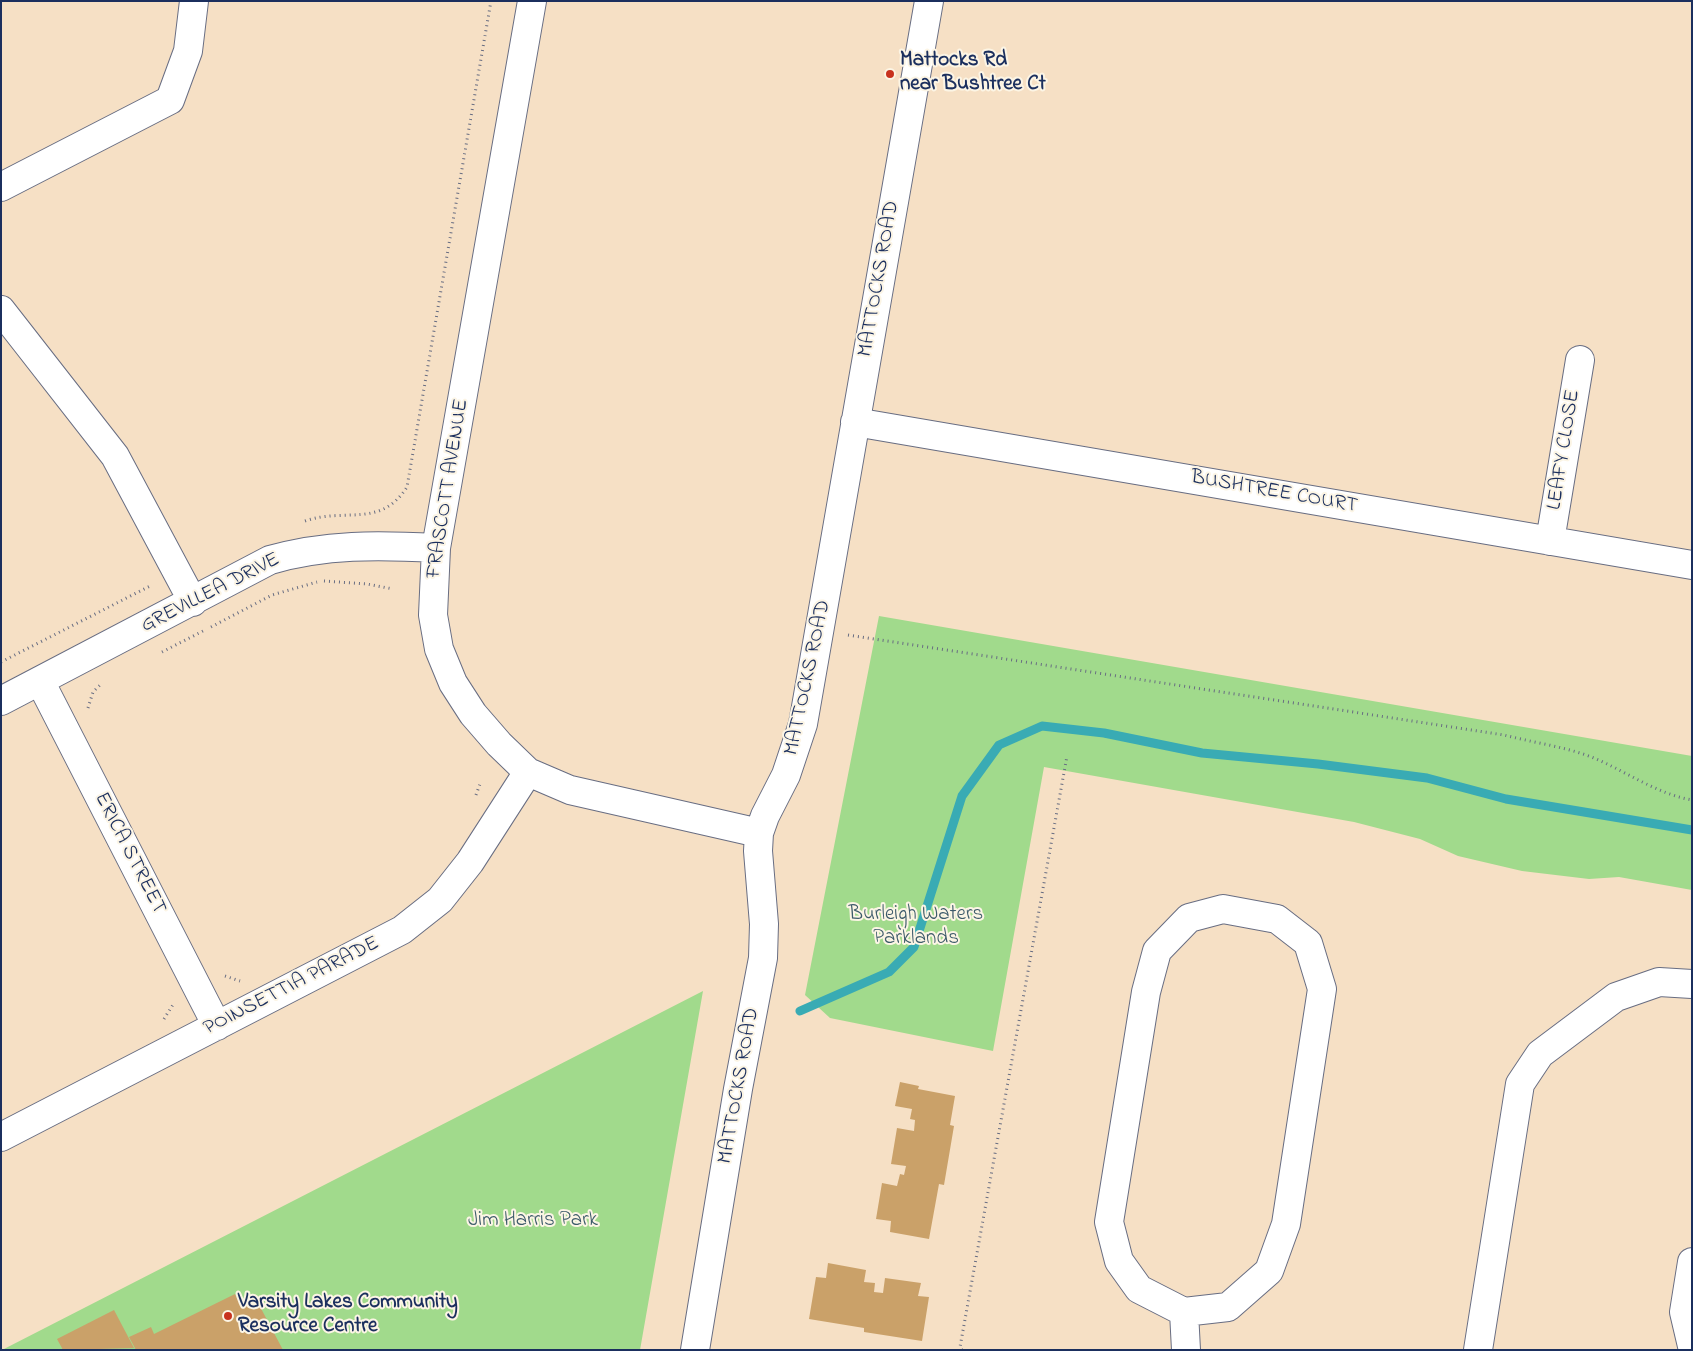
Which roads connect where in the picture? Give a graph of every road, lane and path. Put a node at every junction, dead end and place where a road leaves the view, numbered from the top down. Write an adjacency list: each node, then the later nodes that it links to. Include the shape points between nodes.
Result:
1 (194, 1): 5 (street, via 188,50 170,100)
2 (491, 1): 10 (path, via 407,487 400,499 387,510 331,516)
3 (532, 1): 12 (street, FRASCOTT AVENUE)
4 (929, 1): 9 (street, MATTOCKS ROAD)
5 (1, 187)
6 (1, 310): 7 (street)
7 (10, 340): 14 (street, via 115,456)
8 (1580, 360): 11 (street, LEAFY CLOSE)
9 (855, 422): 11 (street, BUSHTREE COURT); 17 (street, MATTOCKS ROAD)
10 (298, 524)
11 (1550, 541): 13 (street, BUSHTREE COURT)
12 (436, 548): 16 (street, GREVILLEA DRIVE, via 333,547 300,552 270,560); 25 (street, FRASCOTT AVENUE, via 433,615 439,649 453,684 473,714)
13 (1692, 565)
14 (177, 572): 16 (street); 19 (path)
15 (393, 589): 18 (path, via 323,581 298,586 272,595)
16 (193, 602): 21 (street, GREVILLEA DRIVE)
17 (821, 630): 28 (path, via 1504,735 1587,756 1644,783); 29 (street, MATTOCKS ROAD, via 794,754)
18 (160, 653)
19 (1, 662)
20 (109, 680): 23 (path, via 92,692)
21 (40, 682): 22 (street, GREVILLEA DRIVE); 33 (street, ERICA STREET)
22 (1, 701)
23 (87, 713)
24 (1067, 756): 39 (path)
25 (528, 772): 29 (street, FRASCOTT AVENUE, via 594,797); 33 (street, POINSETTIA PARADE, via 470,862 440,900 402,930)
26 (480, 784): 27 (path)
27 (475, 799)
28 (1692, 800)
29 (759, 833): 38 (street, MATTOCKS ROAD, via 763,958)
30 (220, 974): 31 (path)
31 (247, 980)
32 (1692, 984): 41 (street, via 1659,982 1616,998 1540,1054 1520,1084)
33 (217, 1026): 34 (street, POINSETTIA PARADE)
34 (1, 1137)
35 (1692, 1262): 37 (street, via 1684,1312)
36 (1184, 1312): 36 (street, via 1228,1306 1269,1271 1286,1224 1322,989 1308,943 1277,919 1223,909 1188,918 1157,951 1146,992 1109,1222 1119,1260 1139,1289); 40 (street)
37 (1692, 1346)
38 (695, 1350)
39 (962, 1350)
40 (1186, 1350)
41 (1478, 1350)

